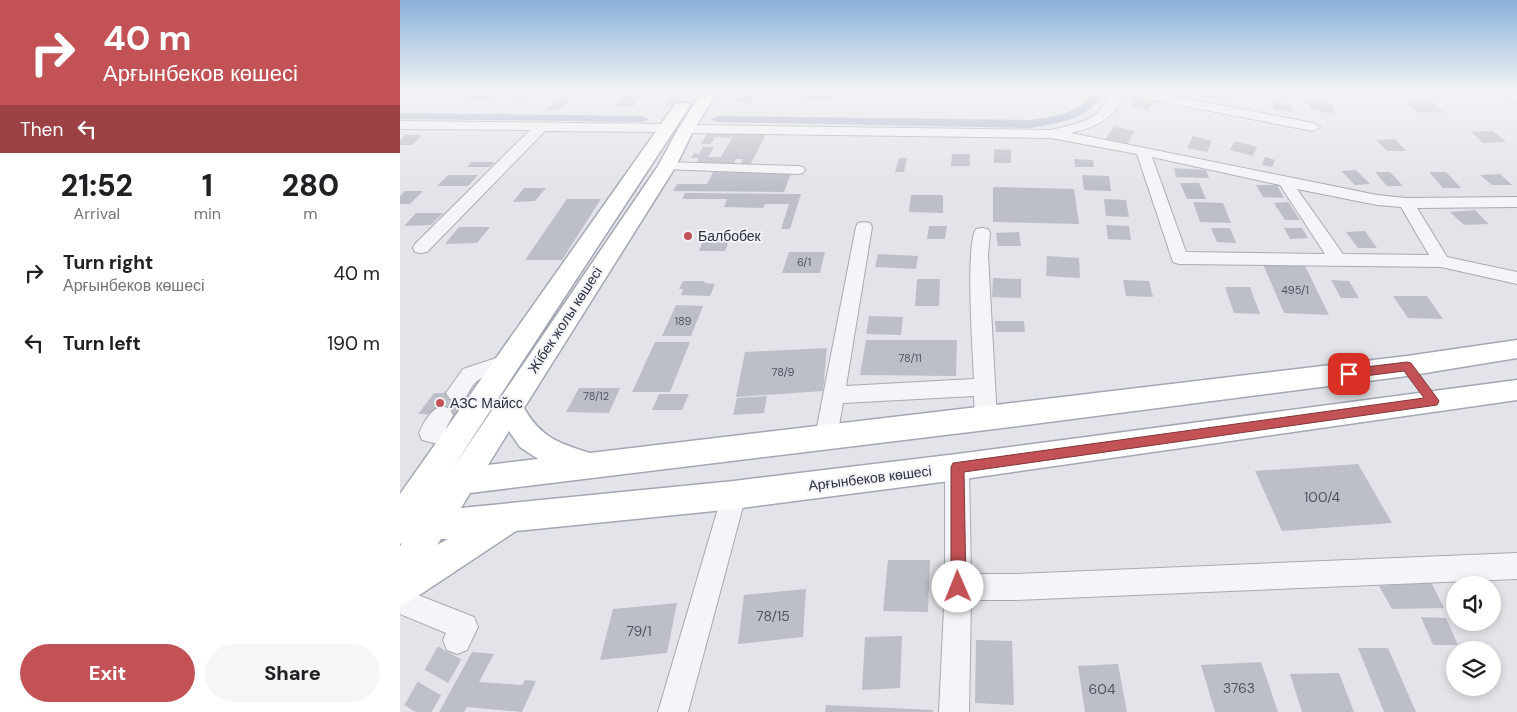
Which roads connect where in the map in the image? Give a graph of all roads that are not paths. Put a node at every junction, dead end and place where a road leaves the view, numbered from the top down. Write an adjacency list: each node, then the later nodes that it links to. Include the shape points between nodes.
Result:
1 (678, 123): 8 (main road, Жібек жолы көшесі)
2 (680, 123): 8 (main road, Жібек жолы көшесі)
3 (1088, 123): 9 (street)
4 (1294, 123): 7 (street)
5 (400, 125): 6 (street)
6 (541, 126): 8 (street); 18 (street)
7 (1313, 127)
8 (676, 128): 9 (street); 11 (main road, Жібек жолы көшесі); 23 (main road, Жібек жолы көшесі)
9 (1051, 134): 10 (street)
10 (1143, 151): 13 (street); 19 (street, via 1179,258)
11 (667, 166): 12 (street); 30 (main road, Жібек жолы көшесі)
12 (798, 170)
13 (1285, 182): 15 (street); 19 (street)
14 (1517, 202): 15 (street)
15 (1406, 203): 20 (street)
16 (864, 227): 28 (street)
17 (982, 233): 25 (street, via 979,255)
18 (420, 248)
19 (1337, 259): 20 (street)
20 (1441, 261): 21 (street)
21 (1517, 278)
22 (1517, 349): 24 (main road)
23 (505, 363): 27 (street, via 470,375); 34 (main road, Жібек жолы көшесі)
24 (1407, 366): 29 (main road); 32 (main road)
25 (984, 387): 28 (street); 32 (street)
26 (1517, 390): 29 (main road, Арғынбеков көшесі)
27 (457, 393)
28 (834, 395): 33 (street)
29 (1433, 401): 36 (main road, Арғынбеков көшесі)
30 (509, 405): 35 (main road, via 533,443 560,457); 37 (main road, Жібек жолы көшесі)
31 (442, 415): 34 (street, via 430,433)
32 (986, 419): 33 (main road)
33 (826, 437): 35 (main road)
34 (454, 438): 38 (main road, Жібек жолы көшесі)
35 (589, 466): 37 (main road)
36 (957, 467): 39 (main road, Арғынбеков көшесі); 46 (street)
37 (460, 481): 38 (main road); 42 (main road, Жібек жолы көшесі)
38 (422, 486): 41 (main road, Жібек жолы көшесі)
39 (734, 495): 40 (main road, Арғынбеков көшесі); 50 (street)
40 (518, 517): 42 (main road, Арғынбеков көшесі); 47 (main road, via 475,539)
41 (400, 520)
42 (430, 527): 43 (main road, Арғынбеков көшесі); 45 (main road, Жібек жолы көшесі)
43 (400, 529)
44 (1517, 566): 46 (street)
45 (400, 575)
46 (958, 587): 51 (street)
47 (400, 588)
48 (400, 601): 49 (street, via 464,627)
49 (457, 640)
50 (673, 712)
51 (954, 712)

